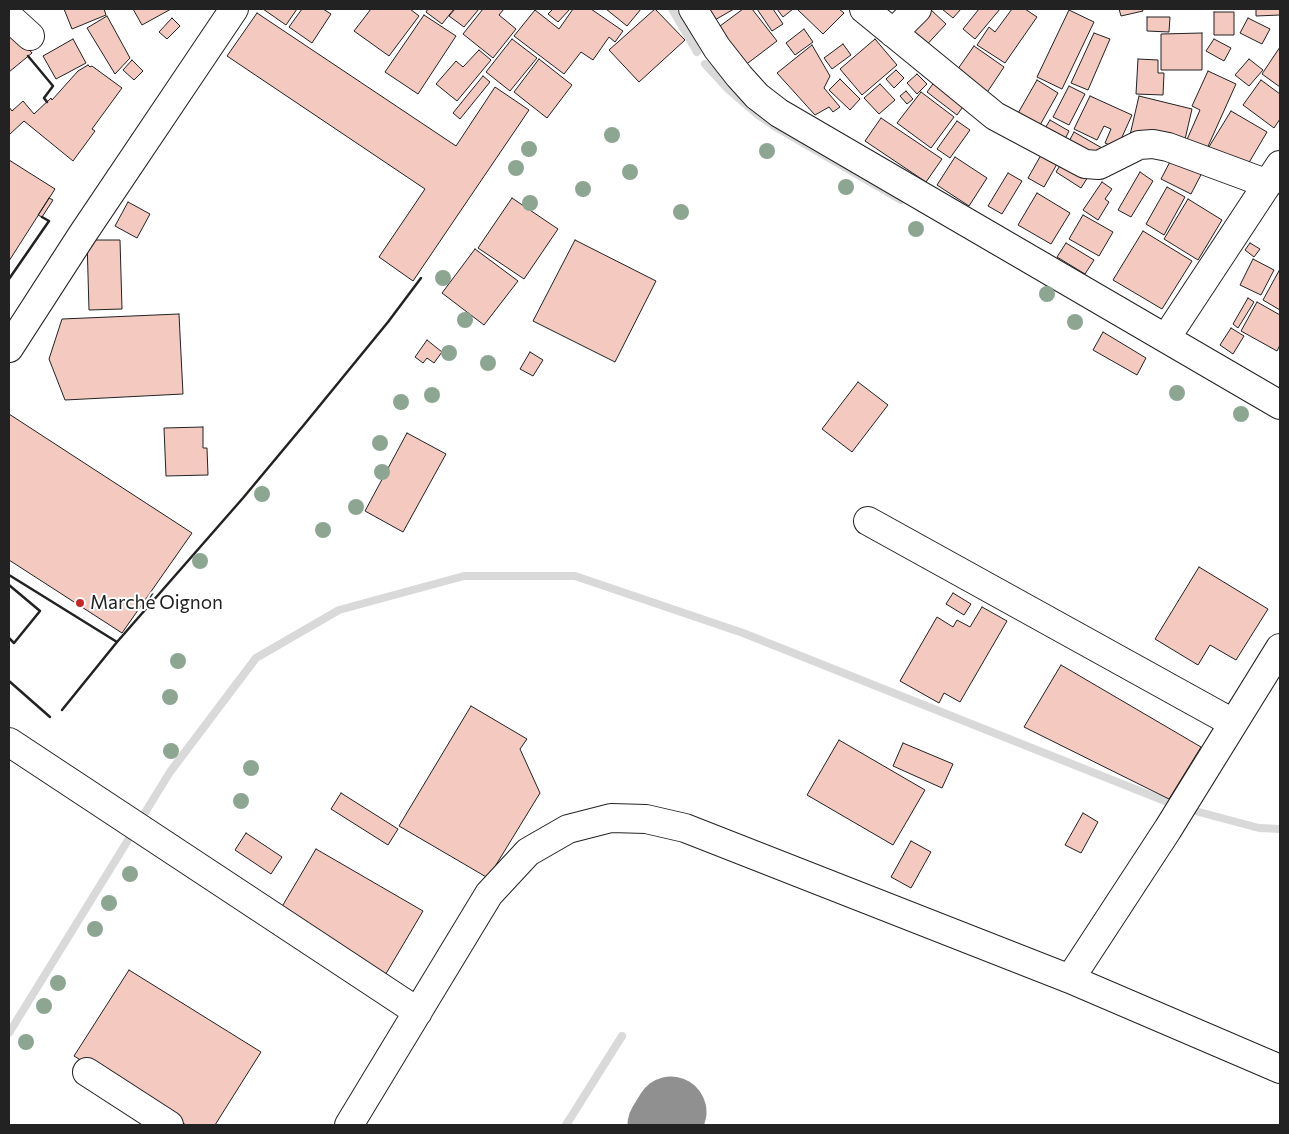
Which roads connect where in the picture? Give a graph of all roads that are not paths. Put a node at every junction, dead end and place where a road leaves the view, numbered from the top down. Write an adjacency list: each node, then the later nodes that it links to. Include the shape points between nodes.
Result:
1 (234, 9): 10 (street)
2 (693, 9): 9 (street, via 739,76 779,113)
3 (864, 9): 6 (street)
4 (917, 9): 6 (street)
5 (9, 17): 7 (street)
6 (893, 33): 8 (street, via 995,116 1085,164 1099,165 1139,145 1153,144)
7 (30, 36)
8 (1274, 175): 9 (street)
9 (1166, 338): 11 (street)
10 (9, 348)
11 (1280, 404)
12 (868, 521): 14 (street)
13 (1280, 648): 14 (street)
14 (1233, 723): 16 (street)
15 (9, 742): 17 (street)
16 (1070, 979): 17 (street, via 685,828 646,819 611,818 568,829 528,852 489,894); 18 (street)
17 (418, 1012): 21 (street)
18 (1280, 1069)
19 (87, 1072): 20 (street)
20 (169, 1125)
21 (349, 1125)

